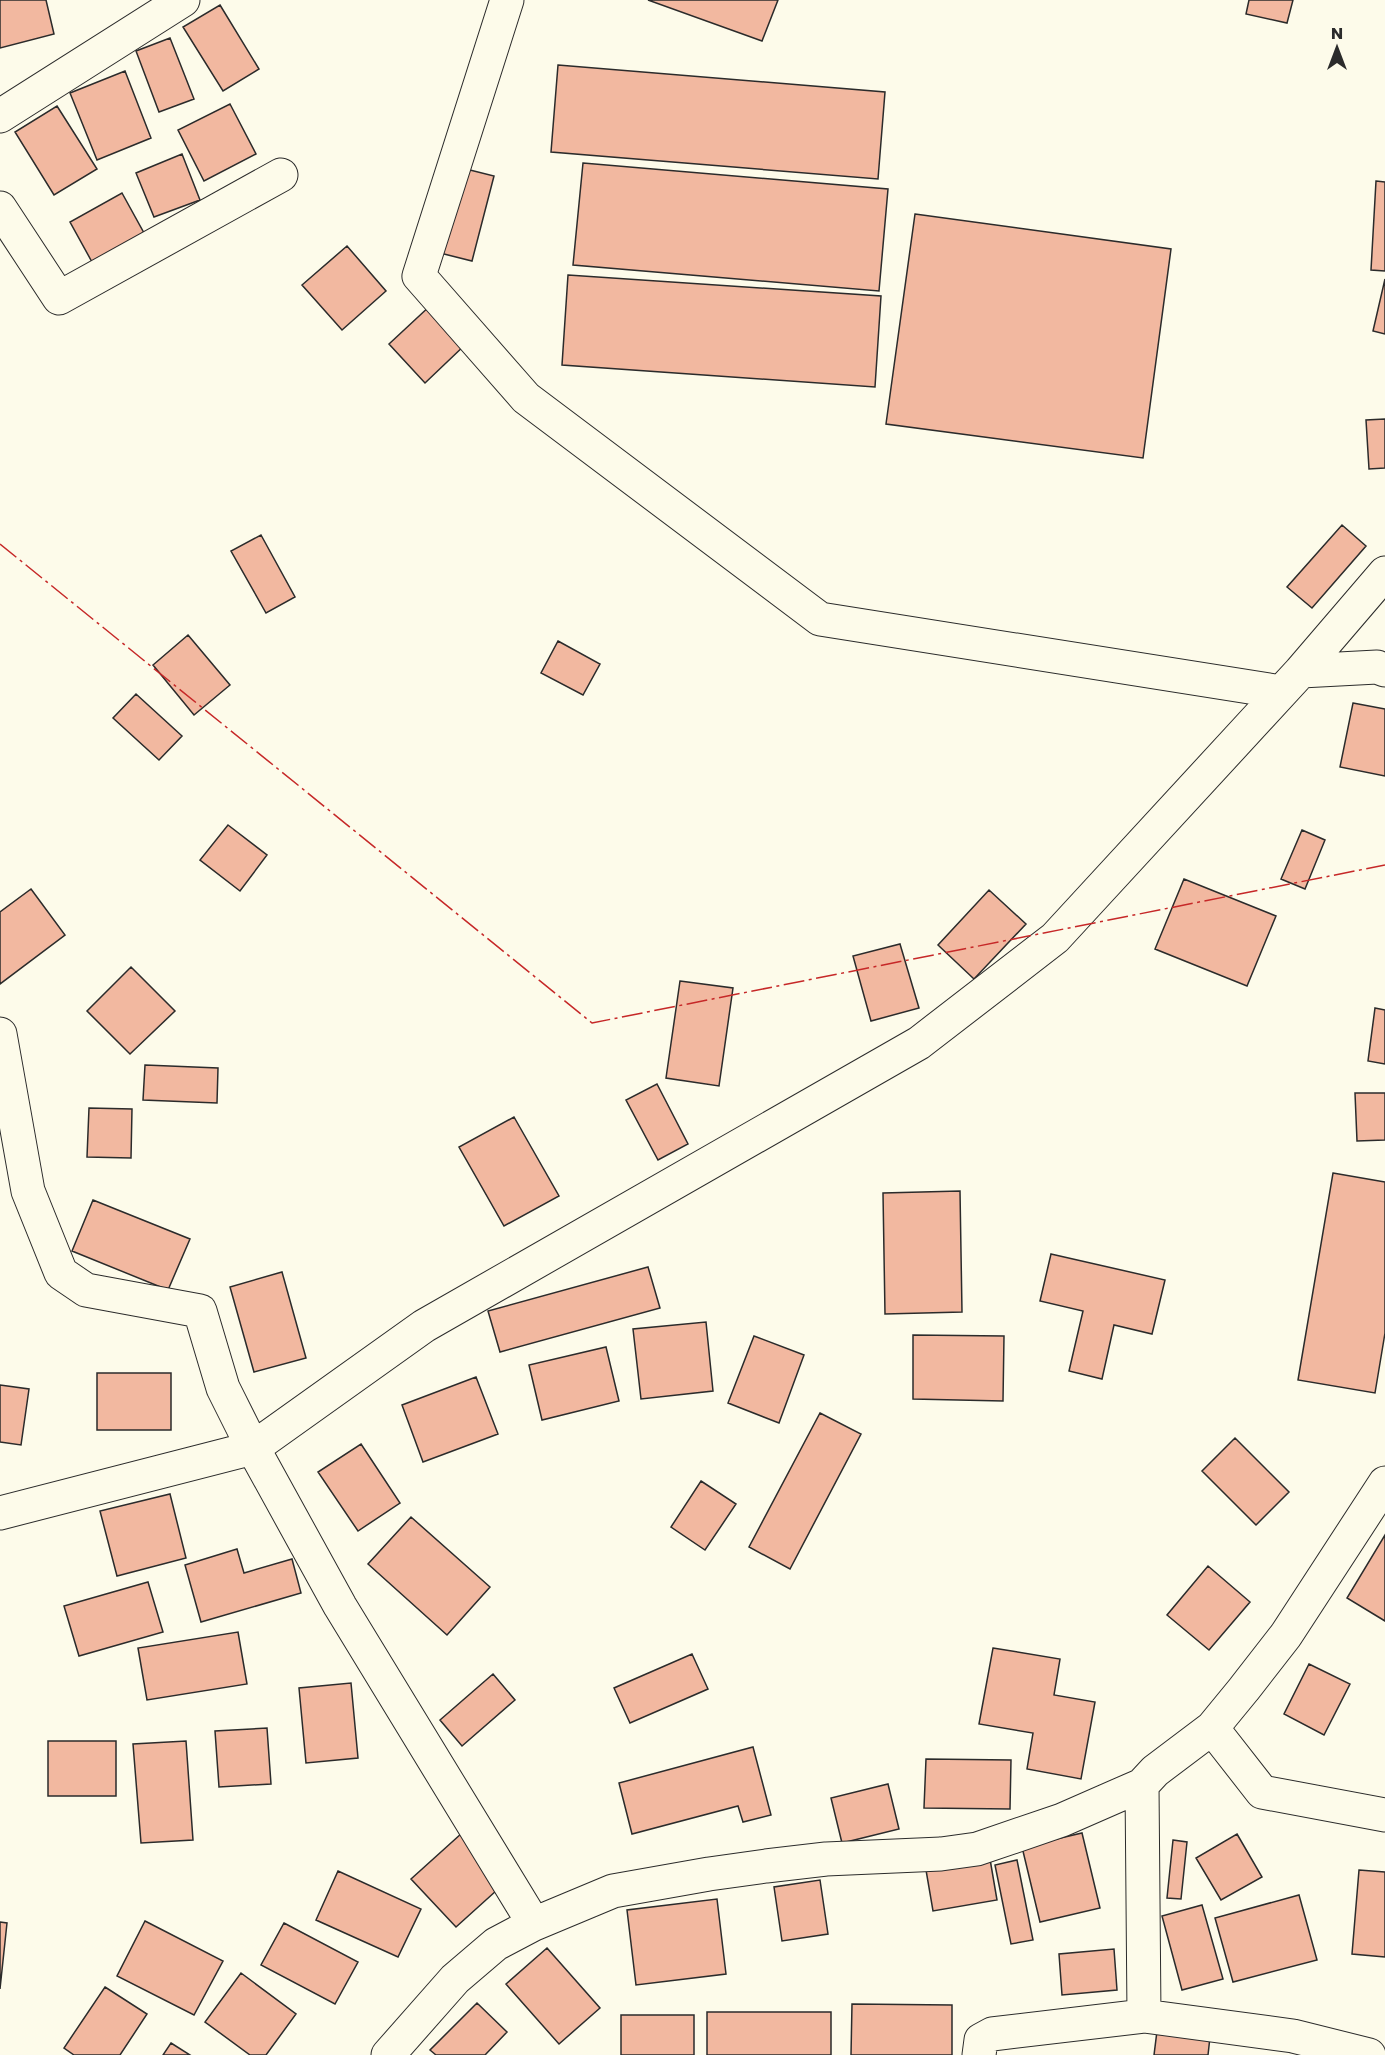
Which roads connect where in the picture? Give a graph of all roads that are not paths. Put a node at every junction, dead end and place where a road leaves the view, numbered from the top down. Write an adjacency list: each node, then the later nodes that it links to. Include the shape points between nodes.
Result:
1 (183, 0): 3 (street)
2 (507, 0): 8 (street, via 419,276 526,398 820,619)
3 (0, 116)
4 (281, 175): 5 (street, via 59,298)
5 (0, 208)
6 (1385, 573): 8 (street)
7 (1385, 670): 8 (street, via 1377,667)
8 (1291, 681): 10 (street, via 1054,938 919,1043 424,1326)
9 (0, 1034): 10 (street, via 27,1191 60,1273 86,1290 200,1311 223,1388)
10 (253, 1448): 12 (street); 16 (street, via 340,1606)
11 (1385, 1484): 13 (street, via 1286,1635)
12 (0, 1513)
13 (1212, 1728): 14 (street); 15 (street, via 1262,1791)
14 (1142, 1785): 16 (street, via 1062,1820 978,1849 826,1859 709,1874 613,1891); 17 (street)
15 (1385, 1815)
16 (534, 1924): 18 (street, via 496,1944 455,1979)
17 (1144, 2016): 19 (street, via 992,2034 981,2040); 20 (street, via 1293,2036)
18 (388, 2055)
19 (980, 2055)
20 (1369, 2055)

